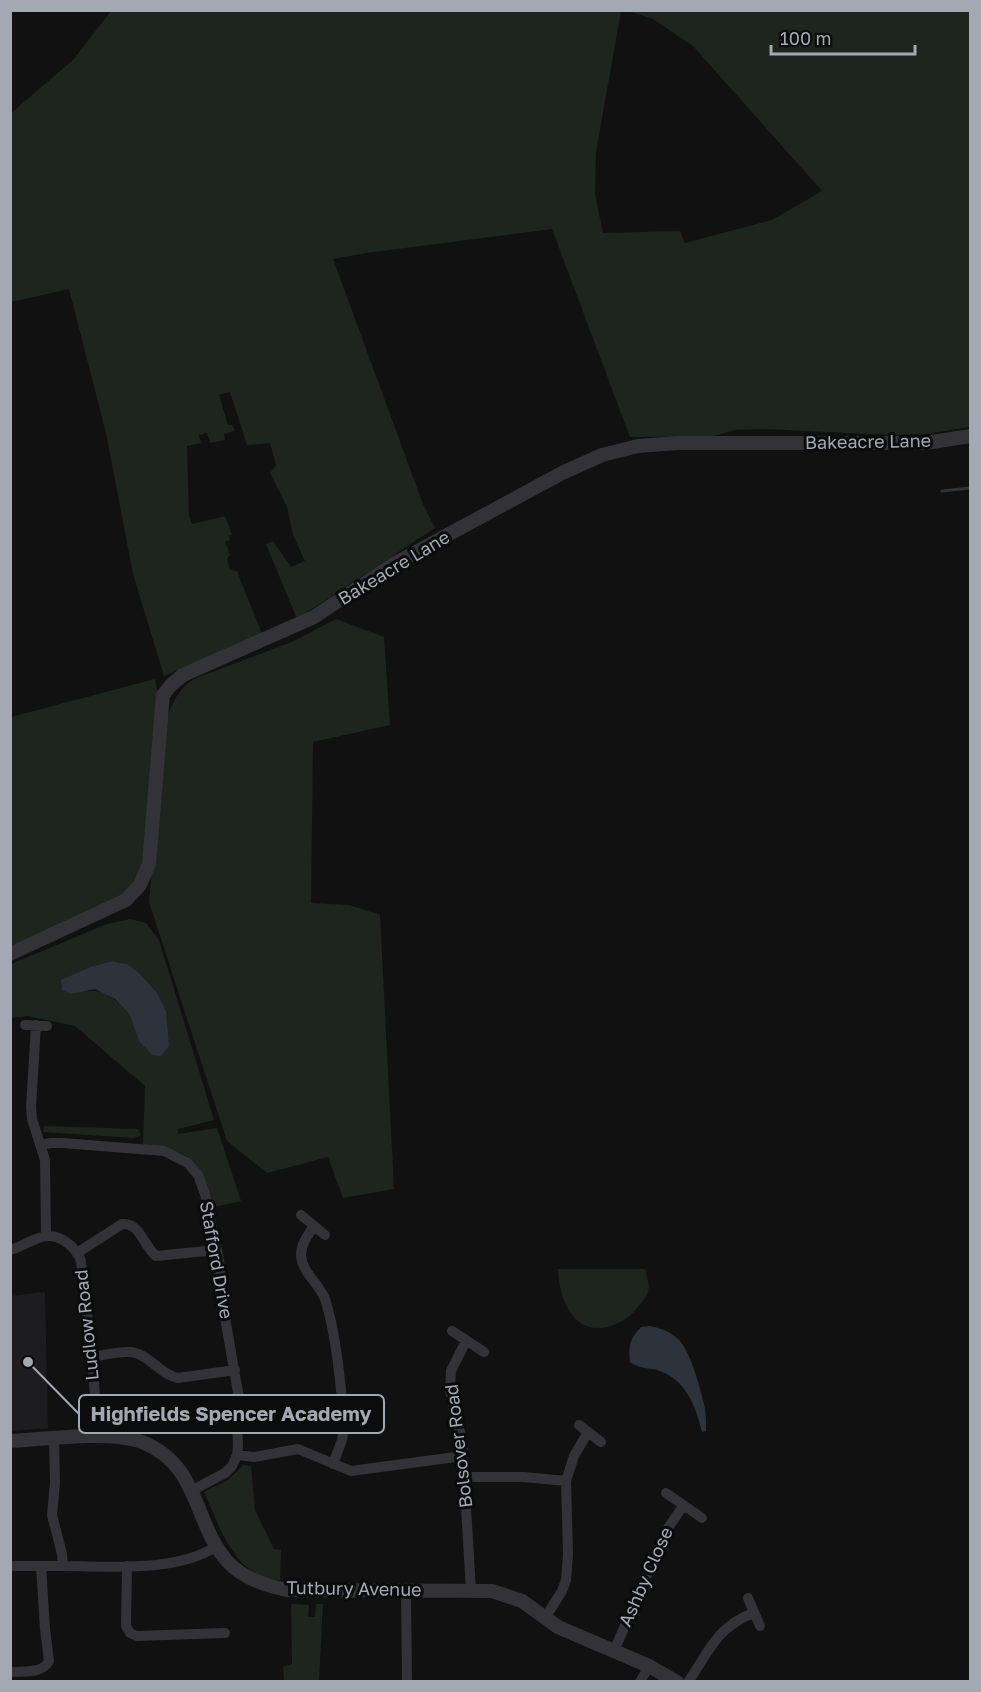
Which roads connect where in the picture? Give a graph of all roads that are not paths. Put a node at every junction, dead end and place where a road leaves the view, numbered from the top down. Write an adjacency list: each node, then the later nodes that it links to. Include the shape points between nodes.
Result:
1 (970, 436): 2 (street, Bakeacre Lane, via 926,443 676,443 638,446 602,455 392,565 314,617 183,675 163,696 149,864 140,885 126,900)
2 (10, 954)
3 (36, 1026): 4 (street, via 31,1107)
4 (40, 1145): 8 (street, via 47,1175); 10 (street, Stafford Drive, via 142,1149 178,1157 198,1175)
5 (301, 1215): 6 (street)
6 (314, 1226): 7 (street); 25 (street, via 301,1255 307,1273 324,1299 334,1341 344,1427)
7 (325, 1235)
8 (46, 1236): 9 (street); 11 (street, Ludlow Road, via 68,1243)
9 (10, 1250)
10 (217, 1250): 11 (street, via 156,1256 129,1223); 16 (street, Stafford Drive)
11 (78, 1253): 15 (street, Ludlow Road)
12 (452, 1331): 13 (street)
13 (466, 1341): 14 (street); 24 (street, Bolsover Road, via 451,1371 450,1390)
14 (484, 1352)
15 (92, 1357): 16 (street, via 131,1352 178,1378); 19 (street, Ludlow Road)
16 (235, 1370): 23 (street, Stafford Drive, via 239,1398)
17 (579, 1425): 18 (street)
18 (588, 1432): 22 (street); 27 (street)
19 (98, 1436): 20 (street, Tutbury Avenue); 28 (street, Tutbury Avenue, via 144,1442 164,1454)
20 (54, 1438): 21 (street, Tutbury Avenue); 35 (street, via 52,1515)
21 (10, 1441)
22 (601, 1442)
23 (237, 1455): 25 (street, via 254,1457 298,1449); 28 (street, via 225,1473)
24 (463, 1456): 25 (street, via 361,1471); 26 (street, Bolsover Road)
25 (333, 1464)
26 (465, 1477): 27 (street); 38 (street, Bolsover Road)
27 (566, 1481): 41 (street, via 567,1573 562,1591)
28 (193, 1490): 32 (street, Tutbury Avenue)
29 (666, 1493): 30 (street, Ashby Close)
30 (682, 1506): 31 (street, Ashby Close); 44 (street, Ashby Close, via 666,1531)
31 (702, 1518)
32 (217, 1546): 36 (street, via 186,1560); 37 (street, Tutbury Avenue, via 240,1572 275,1588)
33 (10, 1566): 34 (street)
34 (41, 1566): 35 (street); 46 (street, via 50,1661 40,1670)
35 (63, 1566): 36 (street)
36 (127, 1566): 43 (street, via 126,1626 130,1633)
37 (406, 1590): 38 (street, Tutbury Avenue); 47 (street)
38 (471, 1591): 41 (street, Tutbury Avenue, via 508,1595)
39 (748, 1598): 40 (street)
40 (753, 1613): 42 (street); 50 (street, via 723,1630)
41 (545, 1618): 44 (street, Tutbury Avenue)
42 (760, 1626)
43 (225, 1633)
44 (614, 1651): 45 (street, Tutbury Avenue)
45 (648, 1666): 48 (street); 49 (street, Tutbury Avenue)
46 (10, 1672)
47 (407, 1682)
48 (640, 1682)
49 (677, 1682)
50 (688, 1682)

